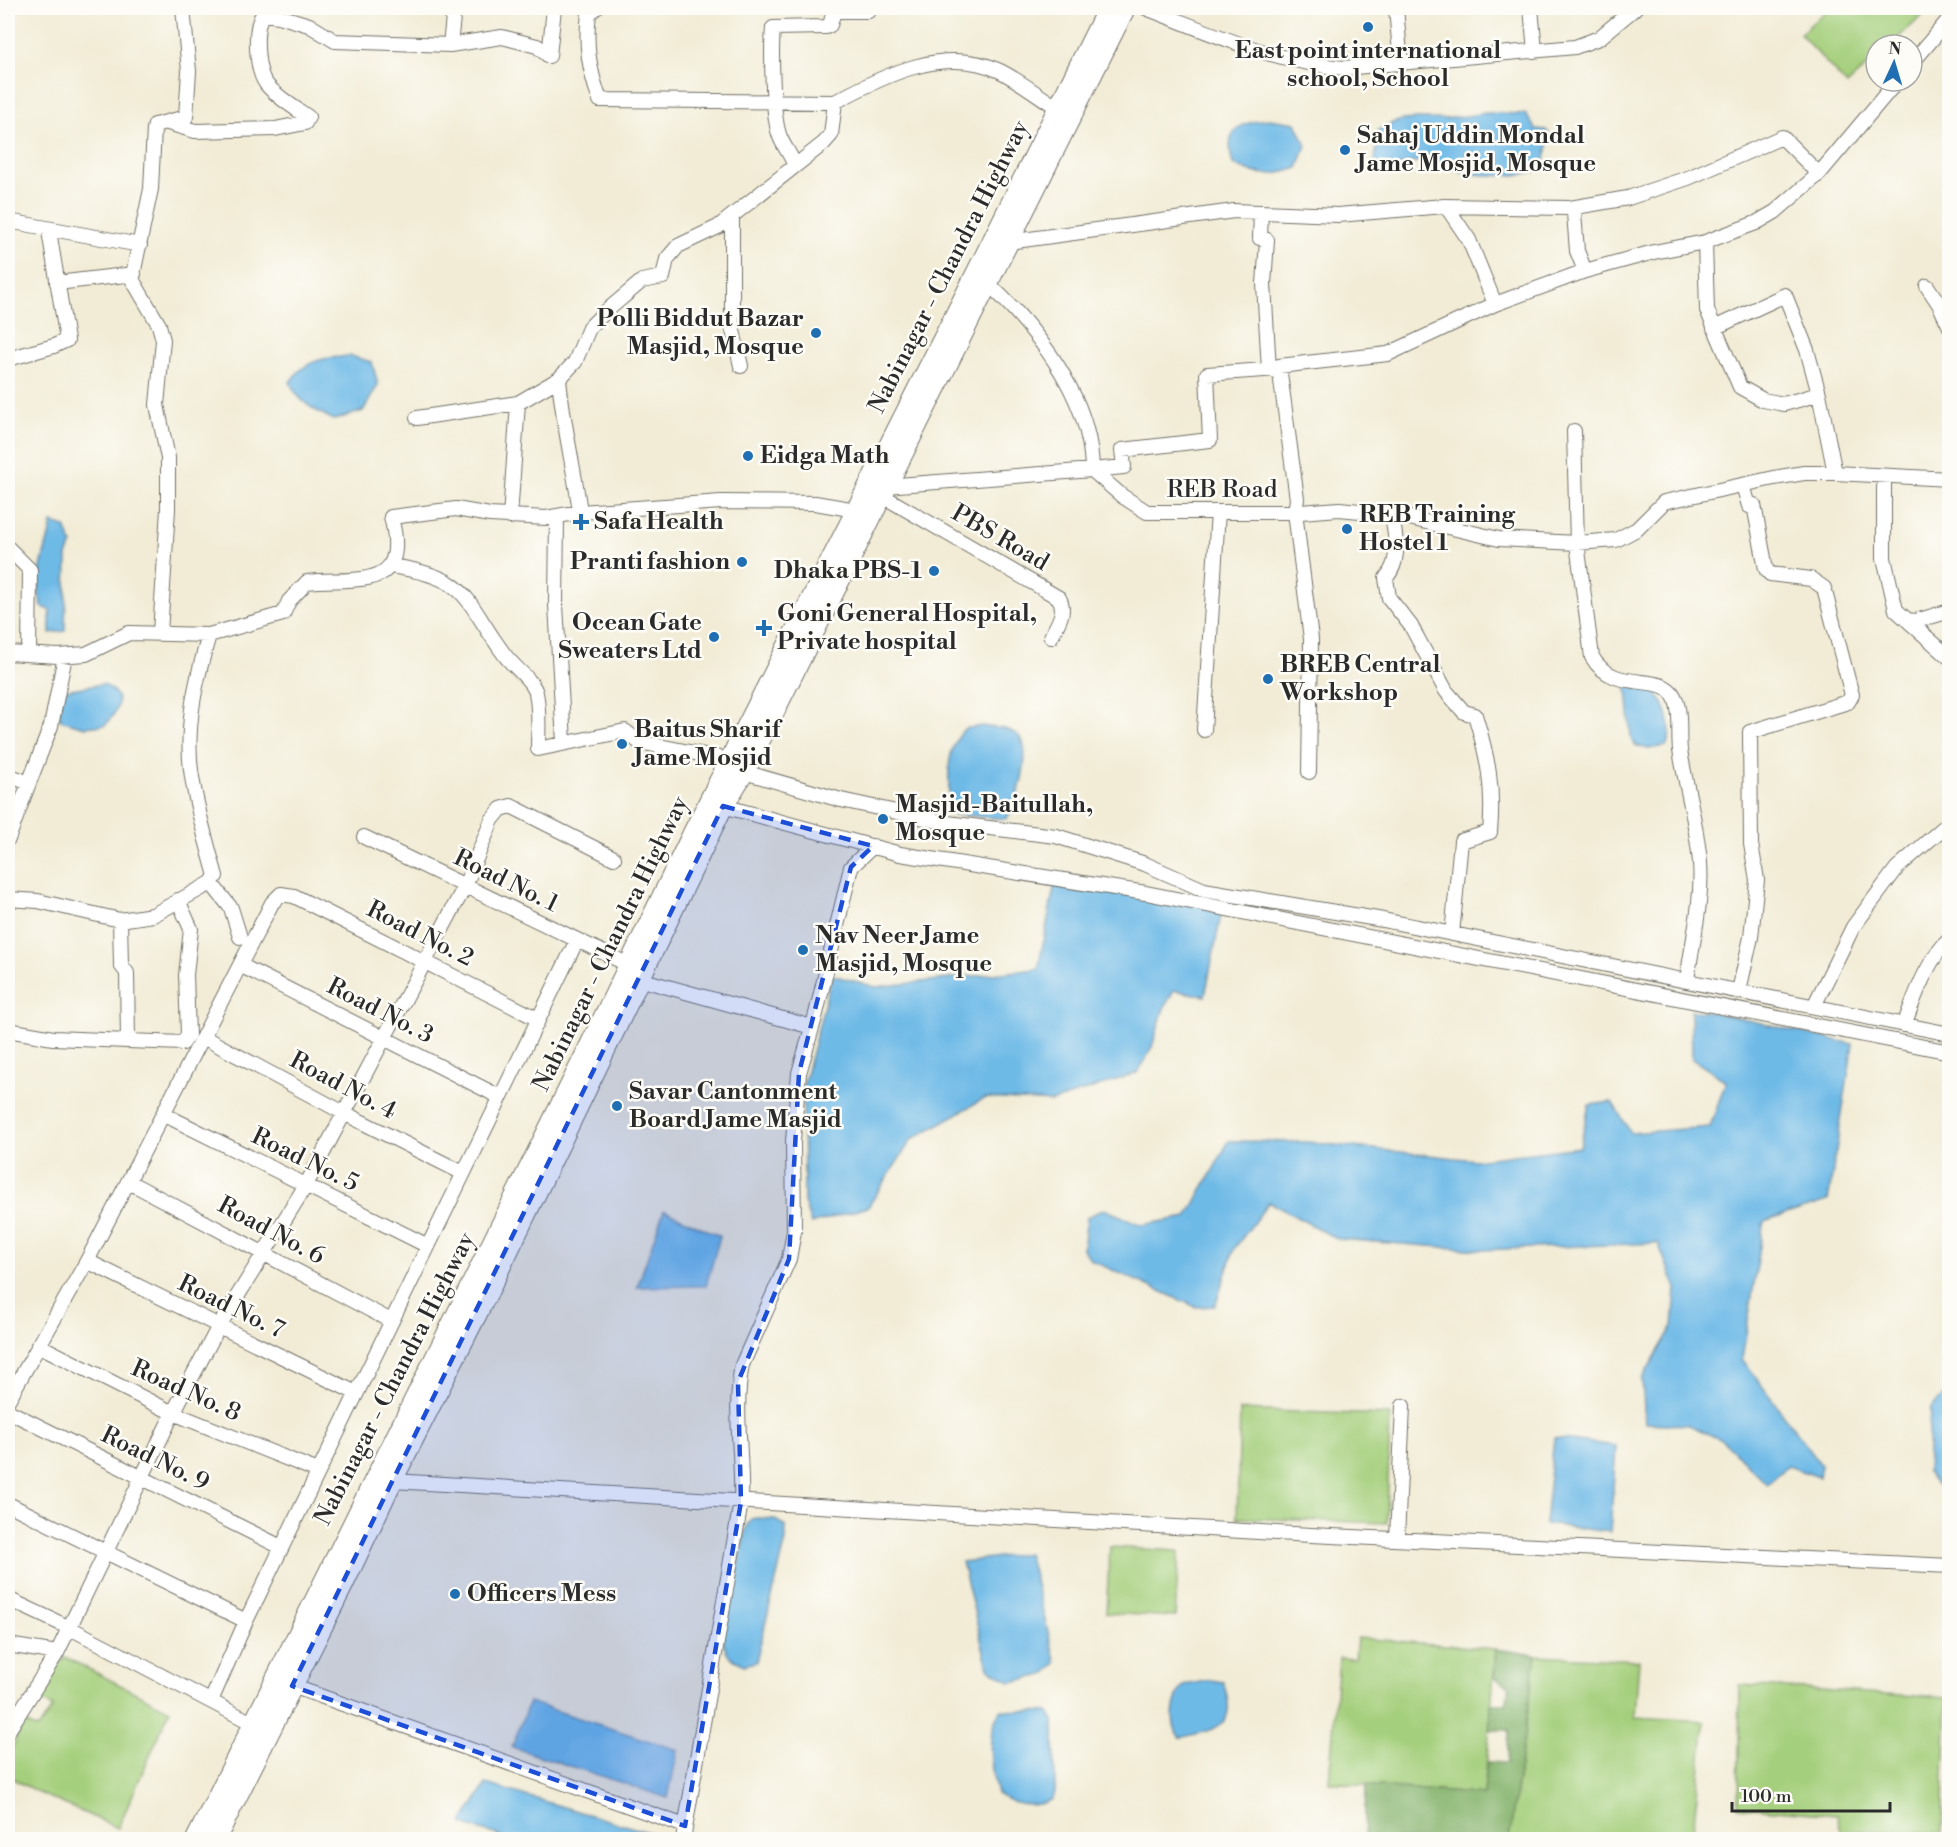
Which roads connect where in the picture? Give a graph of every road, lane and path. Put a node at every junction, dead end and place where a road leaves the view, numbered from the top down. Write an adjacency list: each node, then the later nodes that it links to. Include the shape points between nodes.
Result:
1 (183, 8): 21 (street, via 189,71 186,117)
2 (454, 8): 13 (street)
3 (554, 8): 13 (street, via 549,56 537,46 502,38)
4 (596, 8): 18 (street, via 589,13 586,37 590,72 600,100)
5 (870, 8): 18 (street, via 834,11 826,27 773,28)
6 (1108, 8): 20 (highway, Nabinagar - Chandra Highway)
7 (1125, 8): 30 (highway, Nabinagar - Chandra Highway)
8 (1146, 8): 16 (street, via 1271,56 1305,65)
9 (1396, 8): 16 (street)
10 (1531, 8): 15 (street)
11 (1635, 8): 15 (street, via 1592,42)
12 (1950, 18): 14 (street)
13 (450, 45): 21 (street, via 335,41 309,26 262,14 257,23 258,58 266,84 308,117 305,123 276,129 195,131)
14 (1924, 49)
15 (1535, 51): 16 (street)
16 (1401, 65)
17 (1887, 93): 23 (street)
18 (775, 101): 19 (street); 22 (street, via 780,136)
19 (835, 102): 20 (street, via 873,81 944,60 999,71); 22 (street, via 831,135)
20 (1058, 108): 55 (highway, Nabinagar - Chandra Highway)
21 (168, 123): 32 (street, via 153,129 151,189)
22 (795, 166): 27 (street)
23 (1819, 174): 25 (street, via 1782,137 1648,192); 31 (street, via 1775,212)
24 (1446, 206): 25 (street); 26 (street, via 1338,215); 38 (street, via 1468,240)
25 (1570, 208): 33 (street, via 1574,213 1577,251)
26 (1262, 212): 30 (street, via 1234,211); 43 (street, via 1260,238 1267,240 1264,284)
27 (732, 216): 42 (street, via 732,326); 44 (street, via 678,246 668,259 663,278 642,281 604,313 589,328 576,362)
28 (8, 221): 29 (street)
29 (49, 231): 32 (street); 35 (street)
30 (1008, 242): 36 (highway, Nabinagar - Chandra Highway)
31 (1705, 242): 33 (street); 40 (street, via 1707,310)
32 (140, 245): 34 (street)
33 (1585, 271): 38 (street)
34 (134, 274): 35 (street); 67 (street, via 132,279 159,324 163,340 158,405 168,458 168,509)
35 (57, 283): 41 (street, via 67,340)
36 (988, 283): 49 (street, via 1033,332 1071,391 1083,415); 54 (highway, Nabinagar - Chandra Highway)
37 (1927, 286): 39 (street)
38 (1495, 304): 43 (street, via 1388,354 1280,366)
39 (1950, 327)
40 (1714, 328): 45 (street, via 1740,387 1763,400 1784,404); 45 (street, via 1785,295)
41 (8, 359)
42 (741, 366)
43 (1274, 370): 49 (street, via 1207,374 1210,440 1122,450 1124,467); 58 (street, via 1297,500)
44 (560, 379): 46 (street); 56 (street, via 564,429)
45 (1819, 394): 50 (street)
46 (519, 403): 47 (street); 61 (street)
47 (417, 418)
48 (1574, 431): 62 (street)
49 (1092, 470): 54 (street); 57 (street, REB Road, via 1147,512)
50 (1835, 473): 51 (street, REB Road); 53 (street, REB Road, via 1804,473)
51 (1884, 476): 52 (street, REB Road); 66 (street, via 1884,558 1896,610)
52 (1950, 479)
53 (1743, 485): 62 (street, REB Road, via 1664,502 1637,529 1616,540); 99 (street, via 1749,506 1754,505 1766,569 1770,574 1811,579 1824,588 1852,695 1848,702 1750,732 1751,844 1757,880 1751,937)
54 (883, 490): 69 (street, PBS Road, via 1059,598 1062,614); 76 (highway, Nabinagar - Chandra Highway)
55 (856, 510): 56 (street, via 815,503 721,502); 76 (highway, Nabinagar - Chandra Highway)
56 (580, 512): 60 (street)
57 (1218, 512): 58 (street, REB Road); 74 (street)
58 (1295, 512): 59 (street, REB Road, via 1339,509); 77 (street, via 1311,639)
59 (1392, 514): 62 (street, REB Road, via 1499,539); 91 (street, via 1397,554 1395,567 1386,578 1389,598 1411,626 1446,691 1464,712 1475,715 1489,761 1493,797 1490,832 1461,841)
60 (557, 516): 61 (street); 75 (street, via 556,605)
61 (510, 517): 64 (street, via 456,509 392,517 395,558)
62 (1577, 543): 98 (street, via 1592,657 1599,670 1610,677 1654,683 1674,695 1701,864)
63 (8, 548): 71 (street, via 30,570)
64 (391, 566): 68 (street, via 372,579 308,582 289,601 283,614); 75 (street, via 420,570 459,588 504,655 536,691 538,749)
65 (1950, 611): 66 (street)
66 (1907, 620): 73 (street)
67 (160, 633): 68 (street); 72 (street, via 129,633 93,652)
68 (209, 635): 86 (street, via 196,681 190,731 191,776 216,876)
69 (1051, 637)
70 (8, 653): 71 (street)
71 (29, 654): 72 (street)
72 (65, 656): 79 (street, via 51,726)
73 (1950, 658)
74 (1204, 730)
75 (564, 742): 76 (street, via 625,731 639,742)
76 (737, 766): 80 (highway, Nabinagar - Chandra Highway); 91 (street, via 842,800 947,823 1056,836 1145,864 1204,890); 97 (highway, Nabinagar - Chandra Highway)
77 (1309, 772)
78 (8, 775): 79 (street)
79 (28, 783): 83 (street)
80 (723, 806): 84 (street); 97 (highway, Nabinagar - Chandra Highway)
81 (1950, 822): 100 (street, via 1897,868 1853,927)
82 (364, 837): 87 (street, Road No. 1)
83 (8, 839)
84 (873, 846): 103 (street, via 851,867); 109 (street, via 900,854 1146,893)
85 (614, 858): 87 (street, via 512,806 501,808 492,819)
86 (211, 883): 89 (street); 92 (street, via 231,908)
87 (465, 886): 93 (street, Road No. 1); 95 (street)
88 (8, 899): 90 (street, via 38,901)
89 (178, 900): 90 (street, via 153,915); 108 (street, via 191,929 186,975 188,1035 183,1043)
90 (120, 920): 108 (street, via 121,965 127,973)
91 (1452, 934): 98 (street)
92 (240, 937)
93 (577, 940): 97 (street, Road No. 1); 101 (street)
94 (1947, 948): 102 (street)
95 (425, 962): 96 (street, Road No. 2, via 294,896 281,894 272,903); 101 (street, Road No. 2); 107 (street)
96 (240, 965): 106 (street); 107 (street, Road No. 3)
97 (634, 972): 103 (street, Road No. 1); 129 (highway, Nabinagar - Chandra Highway, via 495,1280); 143 (highway, Nabinagar - Chandra Highway, via 336,1553)
98 (1687, 981): 99 (street)
99 (1739, 991): 100 (street)
100 (1814, 1006): 102 (street)
101 (538, 1019): 110 (street)
102 (1904, 1025): 105 (street)
103 (812, 1027): 130 (street, via 799,1073 793,1141 794,1231 789,1259 738,1382)
104 (8, 1030): 108 (street, via 53,1038)
105 (1950, 1034)
106 (203, 1037): 111 (street, Road No. 4); 112 (street)
107 (384, 1038): 110 (street, Road No. 3); 111 (street)
108 (128, 1041)
109 (1950, 1052)
110 (500, 1097): 113 (street)
111 (344, 1113): 113 (street, Road No. 4); 115 (street)
112 (163, 1114): 114 (street); 115 (street, Road No. 5)
113 (463, 1173): 116 (street)
114 (129, 1182): 117 (street, Road No. 6); 118 (street)
115 (306, 1185): 116 (street, Road No. 5); 117 (street)
116 (428, 1246): 119 (street)
117 (265, 1252): 119 (street, Road No. 6); 120 (street)
118 (87, 1261): 120 (street, Road No. 7); 121 (street)
119 (391, 1321): 122 (street)
120 (219, 1326): 122 (street, Road No. 7); 126 (street)
121 (38, 1345): 123 (street); 126 (street, Road No. 8)
122 (356, 1393): 127 (street)
123 (8, 1400)
124 (1403, 1406): 132 (street)
125 (8, 1412): 128 (street, Road No. 9)
126 (172, 1413): 127 (street, Road No. 8); 128 (street)
127 (318, 1471): 133 (street)
128 (141, 1477): 133 (street, Road No. 9); 134 (street)
129 (392, 1481): 130 (street); 141 (highway, Nabinagar - Chandra Highway)
130 (741, 1502): 132 (street); 145 (street)
131 (8, 1504): 134 (street)
132 (1397, 1539): 135 (street)
133 (282, 1547): 137 (street)
134 (106, 1550): 137 (street); 138 (street)
135 (1950, 1566)
136 (8, 1599): 138 (street)
137 (246, 1621): 142 (street)
138 (70, 1628): 140 (street); 142 (street)
139 (8, 1645): 140 (street)
140 (57, 1653): 144 (street)
141 (292, 1686): 145 (street); 147 (highway, Nabinagar - Chandra Highway)
142 (211, 1701): 143 (street)
143 (254, 1724): 146 (highway, Nabinagar - Chandra Highway)
144 (8, 1731)
145 (684, 1833)
146 (196, 1839)
147 (214, 1839)

